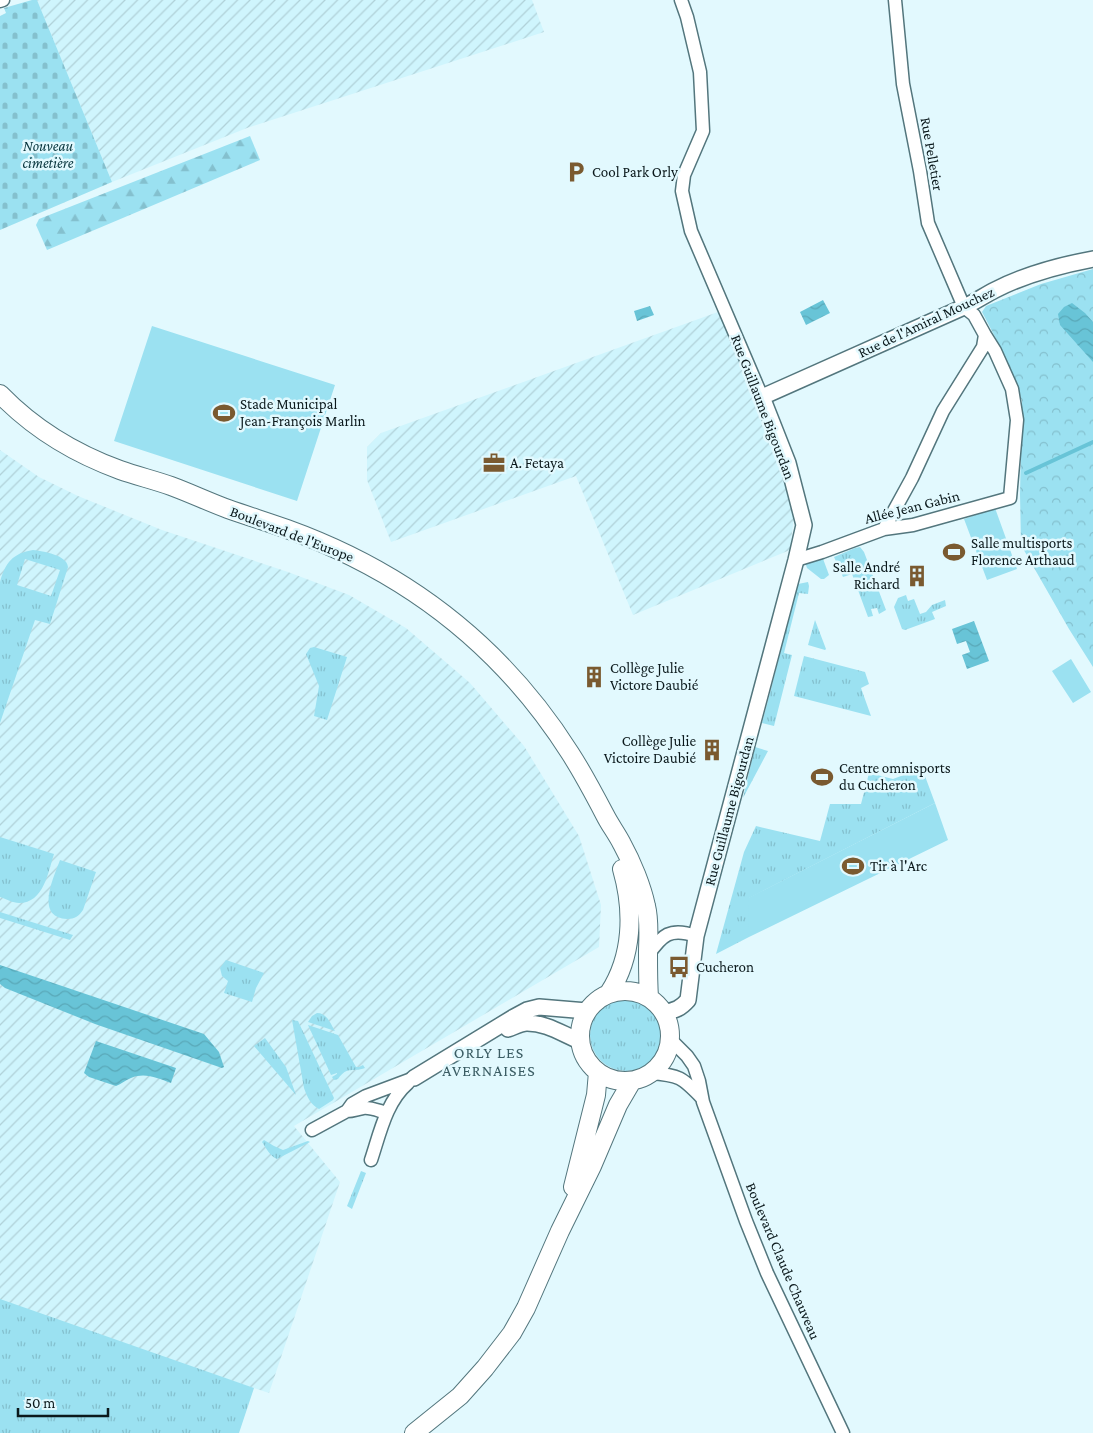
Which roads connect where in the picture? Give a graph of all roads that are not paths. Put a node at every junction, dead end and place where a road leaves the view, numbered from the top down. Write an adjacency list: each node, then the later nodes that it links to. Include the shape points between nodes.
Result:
1 (681, 0): 7 (street, Rue Guillaume Bigourdan, via 700,72 703,131 684,175 682,191 691,231)
2 (895, 0): 4 (street, Rue Pelletier, via 903,84 928,223)
3 (1093, 259): 4 (street, Rue de l'Amiral Mouchez, via 1074,262 1006,285)
4 (964, 308): 5 (street, Rue Pelletier, via 974,315); 7 (street, Rue de l'Amiral Mouchez)
5 (985, 336): 8 (street, Rue Pelletier, via 1009,382 1015,405 1017,420); 9 (street, via 983,347 943,411)
6 (0, 394): 11 (main road, Boulevard de l'Europe, via 41,429 91,457 352,556 424,600 486,648 533,700 571,753)
7 (762, 397): 10 (street, Rue Guillaume Bigourdan, via 788,463 804,524)
8 (1010, 498): 9 (street, Allée Jean Gabin, via 913,525)
9 (884, 528): 10 (street, Allée Jean Gabin)
10 (796, 560): 12 (street, Rue Guillaume Bigourdan)
11 (611, 827): 13 (main road, Boulevard de l'Europe, via 631,864 646,906); 14 (main road, Boulevard de l'Europe, via 627,884 630,916 623,964)
12 (696, 936): 13 (street, via 684,932 665,934); 17 (street, Rue Guillaume Bigourdan, via 688,1000 683,1006)
13 (648, 955): 15 (main road, Boulevard de l'Europe)
14 (609, 993): 15 (main road, via 630,990); 16 (main road)
15 (649, 997): 17 (main road)
16 (587, 1011): 19 (main road, via 582,1020); 20 (street, via 539,1007 527,1010)
17 (664, 1012): 18 (main road)
18 (670, 1039): 22 (main road, via 664,1059); 25 (street, via 694,1066)
19 (580, 1041): 20 (street, via 546,1026 525,1023); 21 (main road, via 589,1064)
20 (472, 1043): 23 (street)
21 (598, 1072): 24 (main road, via 614,1080); 30 (main road, via 592,1112)
22 (650, 1073): 24 (main road); 25 (street, via 679,1078)
23 (414, 1078): 26 (street, via 366,1096); 27 (street, via 399,1091)
24 (632, 1080): 30 (main road)
25 (702, 1098): 32 (street, Boulevard Claude Chauveau, via 767,1274)
26 (347, 1111): 27 (street, via 368,1108); 28 (street)
27 (387, 1113): 29 (street)
28 (312, 1130)
29 (371, 1160)
30 (560, 1231): 31 (main road, via 512,1333 460,1396)
31 (414, 1433)
32 (843, 1433)

